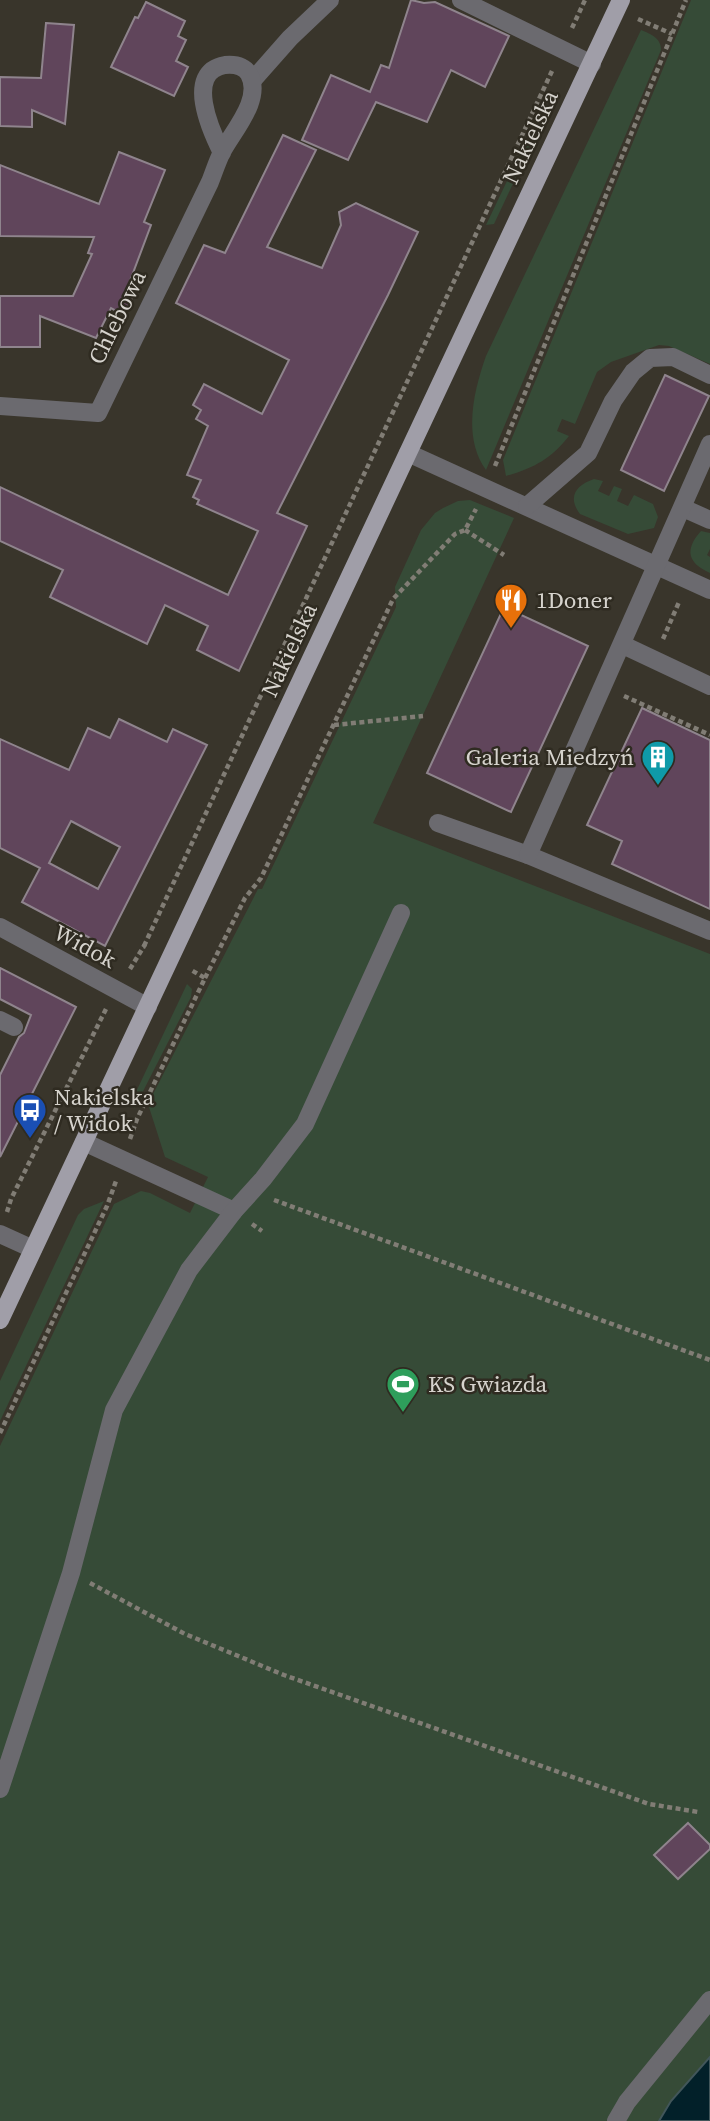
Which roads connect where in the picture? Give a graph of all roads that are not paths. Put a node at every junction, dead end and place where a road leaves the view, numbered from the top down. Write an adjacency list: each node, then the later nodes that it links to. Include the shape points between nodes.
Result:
1 (330, 0): 5 (street)
2 (461, 0): 4 (street)
3 (621, 0): 4 (main road, Nakielska)
4 (592, 64): 10 (main road, Nakielska)
5 (252, 81): 6 (street, Chlebowa, via 243,117); 6 (street, via 238,65 215,68 208,77 204,107)
6 (222, 153): 8 (street, Chlebowa, via 98,413)
7 (710, 375): 11 (street, via 673,356 650,358 632,372 613,401 588,453)
8 (0, 406)
9 (710, 444): 12 (street)
10 (408, 453): 11 (street); 23 (main road, Nakielska)
11 (527, 506): 14 (street)
12 (683, 508): 13 (street); 14 (street)
13 (710, 520)
14 (656, 566): 15 (street); 16 (street)
15 (710, 590)
16 (623, 645): 17 (street); 19 (street)
17 (710, 685)
18 (438, 823): 19 (street)
19 (528, 856): 22 (street)
20 (401, 913): 25 (street, via 305,1124)
21 (0, 927): 23 (street, Widok)
22 (710, 931)
23 (148, 1007): 24 (main road, Nakielska)
24 (84, 1142): 25 (street); 27 (main road, Nakielska)
25 (234, 1211): 29 (street, via 189,1270 114,1410 71,1573)
26 (0, 1234): 27 (street)
27 (33, 1249): 28 (main road, Nakielska)
28 (0, 1320)
29 (0, 1789)
30 (710, 2000): 31 (street)
31 (616, 2121)

